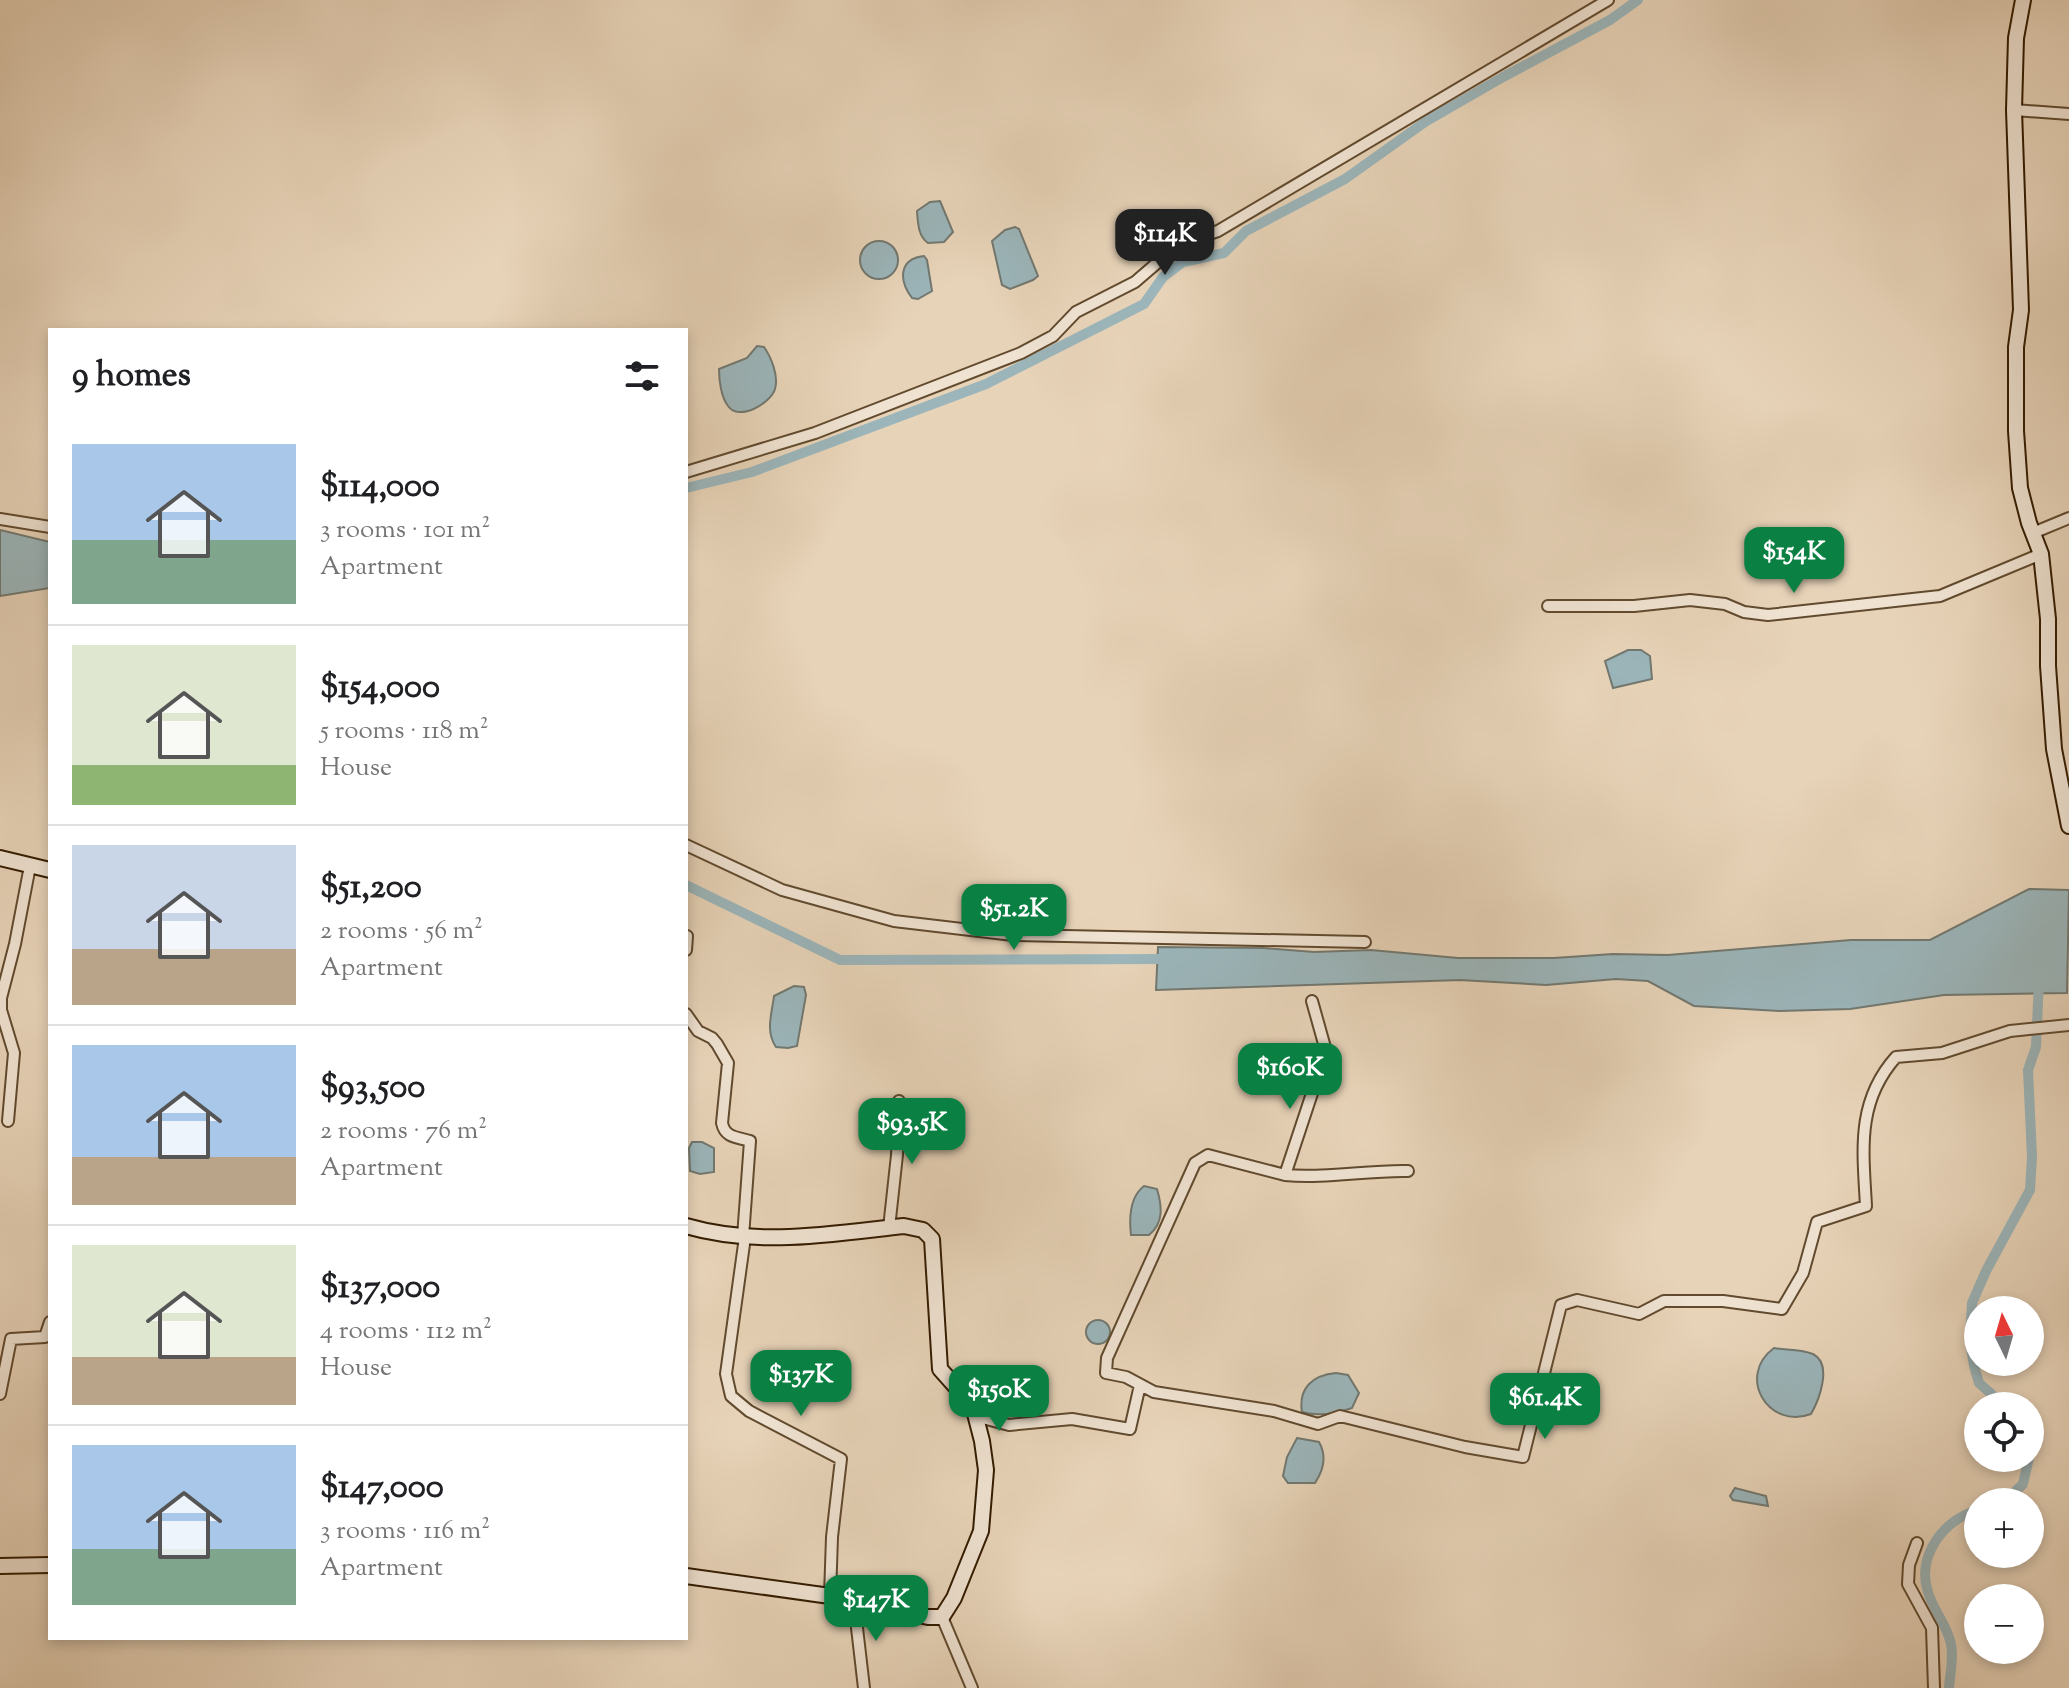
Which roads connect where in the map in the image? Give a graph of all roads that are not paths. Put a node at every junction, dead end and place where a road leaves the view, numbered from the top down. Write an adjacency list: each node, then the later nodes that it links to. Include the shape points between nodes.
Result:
1 (1608, 0): 5 (street, via 1218,231 1179,244 1135,282 1076,312 1053,336 1021,353 815,433)
2 (2023, 0): 3 (street, via 2017,23)
3 (2014, 110): 4 (street); 9 (street, via 2021,310 2016,431 2020,488)
4 (2069, 114)
5 (688, 471)
6 (2069, 518): 9 (street)
7 (0, 519): 8 (street)
8 (48, 527)
9 (2033, 533): 10 (street)
10 (2041, 554): 11 (street, via 1940,596 1768,615 1690,600); 12 (street, via 2054,749)
11 (1548, 606)
12 (2069, 826)
13 (688, 846): 17 (street, via 782,890 894,921 1013,935)
14 (0, 858): 15 (street)
15 (30, 866): 16 (street); 22 (street, via 1,998 14,1053)
16 (48, 870)
17 (1365, 942)
18 (1312, 1001): 24 (street, via 1326,1051)
19 (688, 1017): 27 (street, via 698,1031 712,1038 728,1063 724,1131 750,1141)
20 (2069, 1025): 29 (street, via 2010,1031 1942,1053 1896,1057 1869,1100 1863,1144 1866,1206 1817,1222 1803,1273 1782,1309 1664,1301 1639,1314 1577,1300 1561,1305 1523,1457 1340,1416 1318,1424)
21 (899, 1101): 26 (street)
22 (8, 1121)
23 (1408, 1171): 24 (street)
24 (1285, 1175): 29 (street, via 1208,1155 1195,1163 1107,1358 1106,1373)
25 (688, 1226): 27 (street)
26 (889, 1228): 27 (street); 31 (street, via 923,1230 932,1239 940,1369 973,1406)
27 (744, 1237): 36 (street, via 726,1374 731,1396 749,1411 841,1459)
28 (48, 1328): 30 (street, via 45,1337 11,1339)
29 (1140, 1385): 31 (street, via 1130,1429 1072,1419 1009,1425)
30 (0, 1394)
31 (975, 1416): 38 (street, via 986,1470 981,1531)
32 (1917, 1543): 41 (street, via 1908,1584 1932,1628)
33 (48, 1565): 34 (street)
34 (0, 1566)
35 (688, 1576): 36 (street)
36 (830, 1596): 37 (street)
37 (854, 1602): 38 (street); 39 (street)
38 (942, 1617): 40 (street)
39 (864, 1688)
40 (972, 1688)
41 (1934, 1688)

